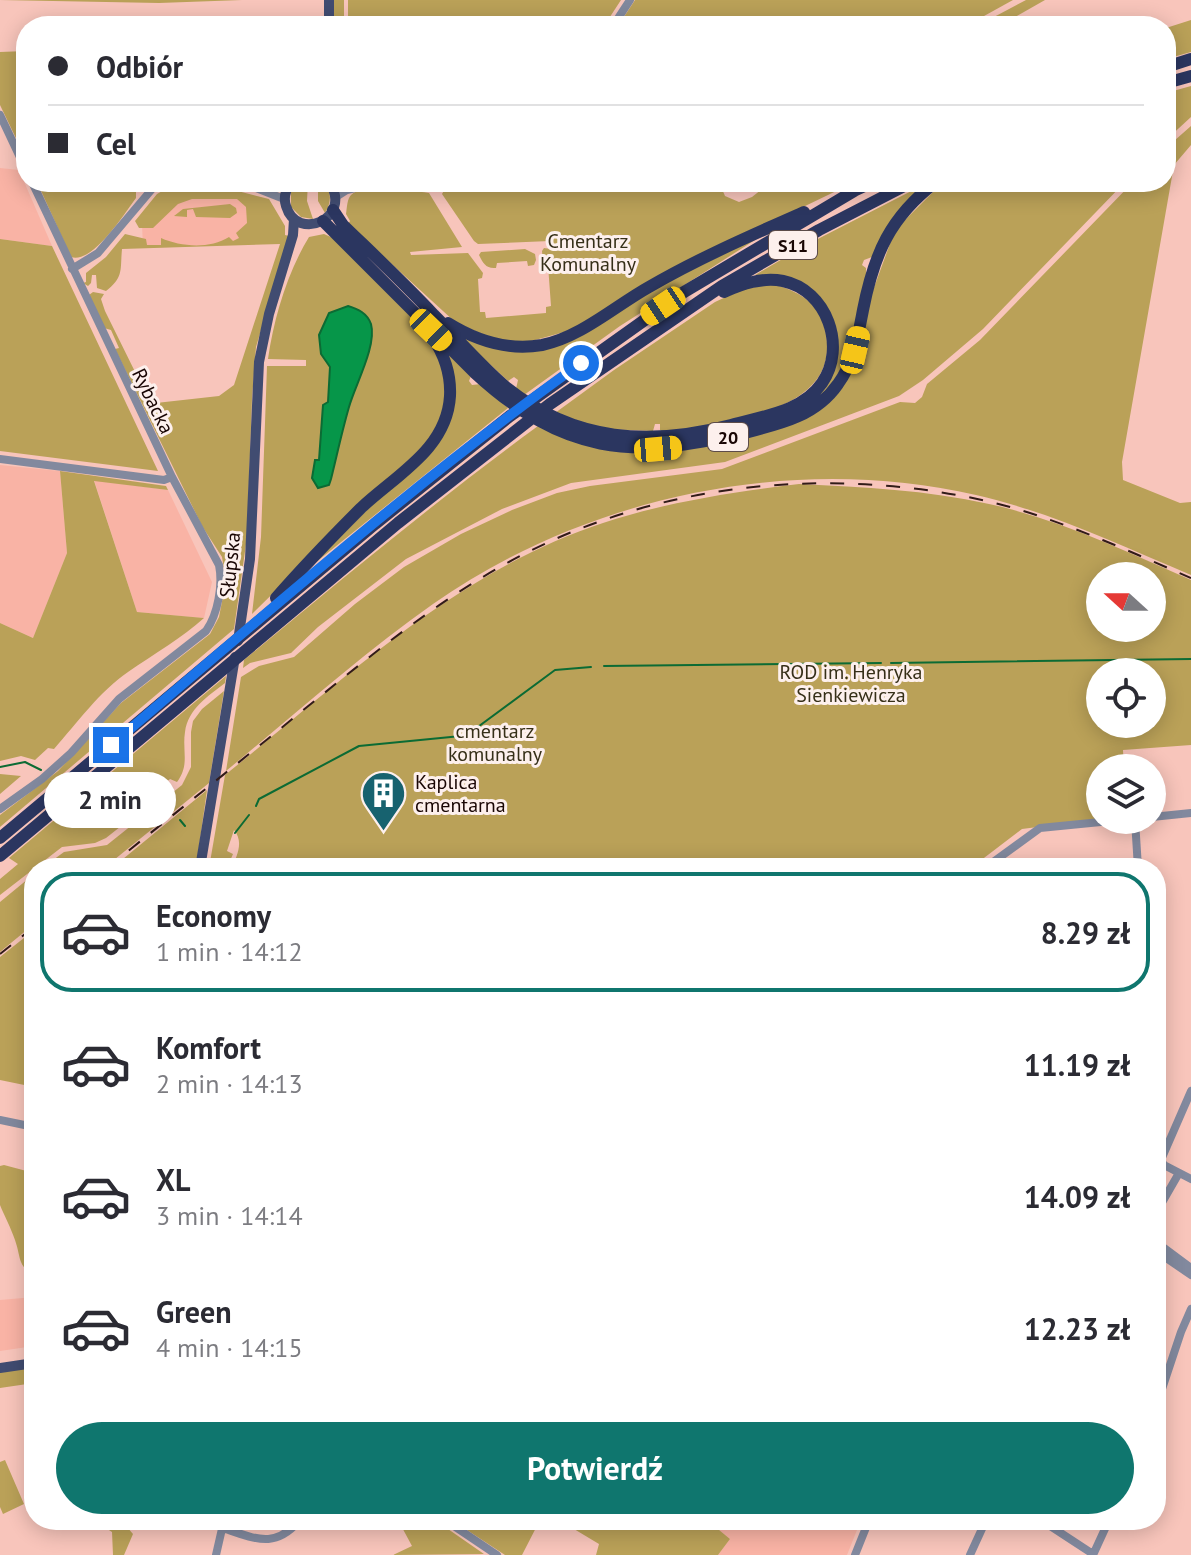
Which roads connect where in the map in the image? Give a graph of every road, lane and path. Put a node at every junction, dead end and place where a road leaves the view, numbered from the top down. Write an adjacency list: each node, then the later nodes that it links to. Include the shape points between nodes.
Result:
1 (0, 115): 2 (street)
2 (16, 149)
3 (37, 192): 19 (street, Rybacka)
4 (150, 192): 19 (street, via 98,253)
5 (267, 192): 13 (street)
6 (287, 192): 13 (main road)
7 (332, 192): 14 (main road)
8 (345, 192): 14 (street)
9 (852, 192): 20 (highway, via 670,275 578,331 543,345 515,347 481,340)
10 (852, 192): 25 (highway, S11, via 684,292 536,396)
11 (893, 192): 21 (highway, S11)
12 (924, 192): 22 (highway, 20, via 906,208 877,255 855,350 838,384 812,409 779,424 694,445 623,448 576,437 530,416 497,393)
13 (284, 199): 15 (main road)
14 (334, 203): 16 (main road); 20 (highway, via 340,222)
15 (294, 219): 17 (main road); 18 (main road, Słupska)
16 (323, 221): 17 (main road); 22 (highway, 20)
17 (308, 224): 18 (main road, Słupska)
18 (285, 266): 33 (main road, Słupska, via 258,371 244,606)
19 (72, 269): 24 (street, Rybacka)
20 (432, 313): 21 (highway, via 530,404 612,436 675,436 780,412 815,391 832,361 827,317 814,299 792,284 754,281)
21 (678, 315): 32 (highway, S11, via 550,404 374,543)
22 (417, 316): 25 (highway, via 446,363 451,388 442,430)
23 (0, 459): 24 (street)
24 (172, 477): 26 (street, Rybacka, via 219,565 213,620 119,699 50,772)
25 (252, 626): 31 (highway, S11)
26 (0, 809)
27 (1191, 813): 28 (street)
28 (1166, 816)
29 (1086, 823): 34 (street, via 1040,828)
30 (1136, 834): 35 (street)
31 (0, 838)
32 (0, 856)
33 (202, 858)
34 (1005, 858)
35 (1137, 858)
36 (1191, 1091): 39 (street)
37 (0, 1120): 38 (street)
38 (24, 1125)
39 (1166, 1146)
40 (1166, 1166): 41 (street)
41 (1179, 1173): 42 (street); 43 (street)
42 (1191, 1179)
43 (1166, 1196)
44 (1166, 1249): 46 (street)
45 (1166, 1258): 47 (street)
46 (1191, 1268)
47 (1191, 1275)
48 (1191, 1309): 51 (street)
49 (24, 1364): 50 (main road)
50 (0, 1368)
51 (1166, 1377)
52 (222, 1530): 61 (street)
53 (237, 1530): 54 (street, via 270,1540)
54 (290, 1530)
55 (460, 1530): 62 (street)
56 (865, 1530): 63 (street)
57 (981, 1530): 64 (street)
58 (1056, 1530): 60 (street)
59 (1104, 1530): 60 (street)
60 (1093, 1554)
61 (216, 1555)
62 (497, 1555)
63 (855, 1555)
64 (970, 1555)

